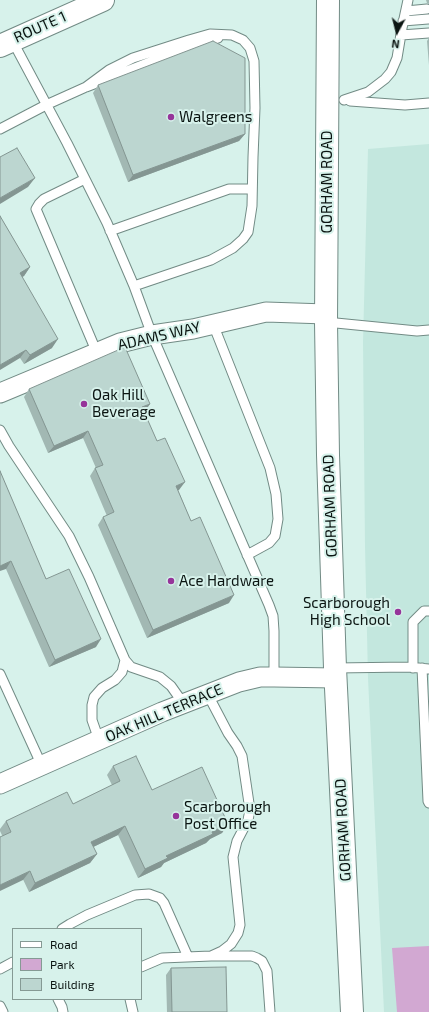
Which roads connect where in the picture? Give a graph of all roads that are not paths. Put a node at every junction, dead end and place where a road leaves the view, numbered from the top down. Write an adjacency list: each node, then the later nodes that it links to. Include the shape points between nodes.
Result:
1 (103, 0): 10 (main road, ROUTE 1)
2 (328, 0): 11 (main road, GORHAM ROAD)
3 (408, 0): 5 (lane)
4 (427, 9): 5 (lane)
5 (406, 10): 7 (lane)
6 (428, 19): 7 (lane)
7 (404, 21): 9 (lane)
8 (429, 33): 9 (lane)
9 (401, 35): 11 (lane, via 397,58 385,79 368,92)
10 (6, 43): 13 (lane)
11 (336, 100): 12 (lane, via 405,105); 19 (main road, GORHAM ROAD)
12 (429, 103)
13 (46, 104): 14 (lane); 15 (lane); 16 (lane, via 176,52 229,35 243,40 250,48 254,61)
14 (0, 129)
15 (85, 179): 17 (lane); 23 (lane, via 44,199 36,209)
16 (252, 189): 17 (lane, via 229,189); 18 (lane, via 250,226 243,239 211,260)
17 (110, 231): 18 (lane)
18 (134, 286): 22 (lane)
19 (326, 318): 20 (street, ADAMS WAY, via 266,312); 21 (lane, via 418,331); 30 (main road, GORHAM ROAD)
20 (213, 324): 22 (street, ADAMS WAY); 26 (lane, via 267,460 276,494 278,519 275,536 268,544)
21 (429, 330)
22 (152, 335): 23 (street, ADAMS WAY, via 120,343); 26 (lane)
23 (97, 353): 24 (street, ADAMS WAY)
24 (0, 393)
25 (0, 430): 28 (lane, via 69,536)
26 (247, 555): 32 (lane, via 273,616)
27 (429, 611): 29 (lane, via 424,611 413,622)
28 (125, 660): 34 (lane, via 131,667 160,676); 35 (lane, via 122,672 94,697 92,720)
29 (421, 668): 30 (lane); 38 (lane)
30 (335, 673): 32 (street, OAK HILL TERRACE); 52 (main road, GORHAM ROAD)
31 (0, 674): 36 (lane)
32 (274, 677): 33 (street, OAK HILL TERRACE, via 239,682)
33 (207, 693): 34 (street, OAK HILL TERRACE); 40 (lane, via 242,756 250,810 233,857 240,925 238,933 231,944)
34 (183, 703): 35 (street, OAK HILL TERRACE)
35 (99, 740): 36 (street, OAK HILL TERRACE)
36 (42, 766): 37 (street, OAK HILL TERRACE)
37 (0, 784)
38 (429, 803)
39 (69, 927): 41 (lane, via 135,895 155,895 164,903)
40 (211, 956): 41 (lane); 51 (lane, via 258,958 267,971)
41 (188, 957): 43 (lane, via 162,958)
42 (12, 963): 44 (lane)
43 (142, 967)
44 (0, 969)
45 (58, 1000): 49 (lane)
46 (129, 1000): 50 (lane)
47 (0, 1006): 48 (lane)
48 (3, 1012)
49 (63, 1012)
50 (133, 1012)
51 (270, 1012)
52 (352, 1012)

